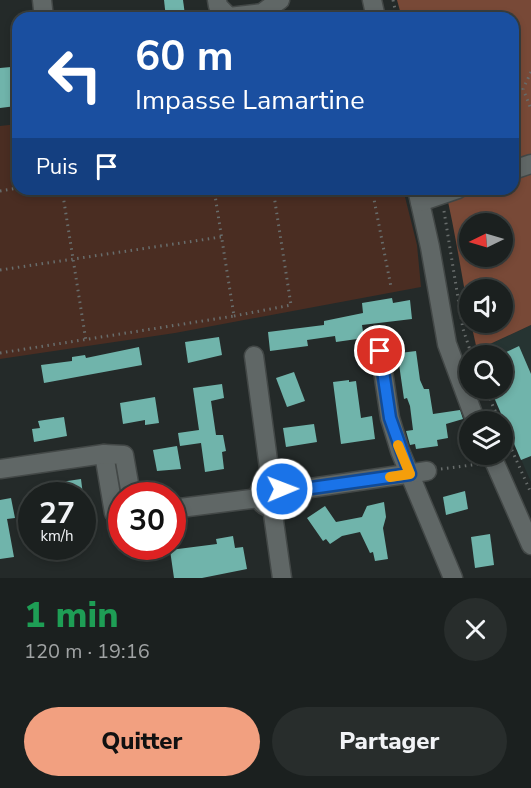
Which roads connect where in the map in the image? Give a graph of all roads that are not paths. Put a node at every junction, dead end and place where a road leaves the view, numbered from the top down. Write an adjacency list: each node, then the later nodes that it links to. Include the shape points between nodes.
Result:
1 (217, 0): 3 (street)
2 (280, 0): 4 (street)
3 (225, 12)
4 (263, 12)
5 (419, 196): 8 (street, via 447,344)
6 (380, 351): 12 (street, via 390,418)
7 (254, 356): 15 (street)
8 (473, 411)
9 (104, 454): 11 (street); 13 (street); 14 (street, via 124,455)
10 (496, 465): 18 (street)
11 (0, 469)
12 (419, 473): 15 (street); 20 (street)
13 (109, 482)
14 (129, 482)
15 (277, 488): 16 (street, via 282,501)
16 (265, 502): 17 (street); 19 (street)
17 (186, 508)
18 (531, 545)
19 (282, 578)
20 (453, 578)

